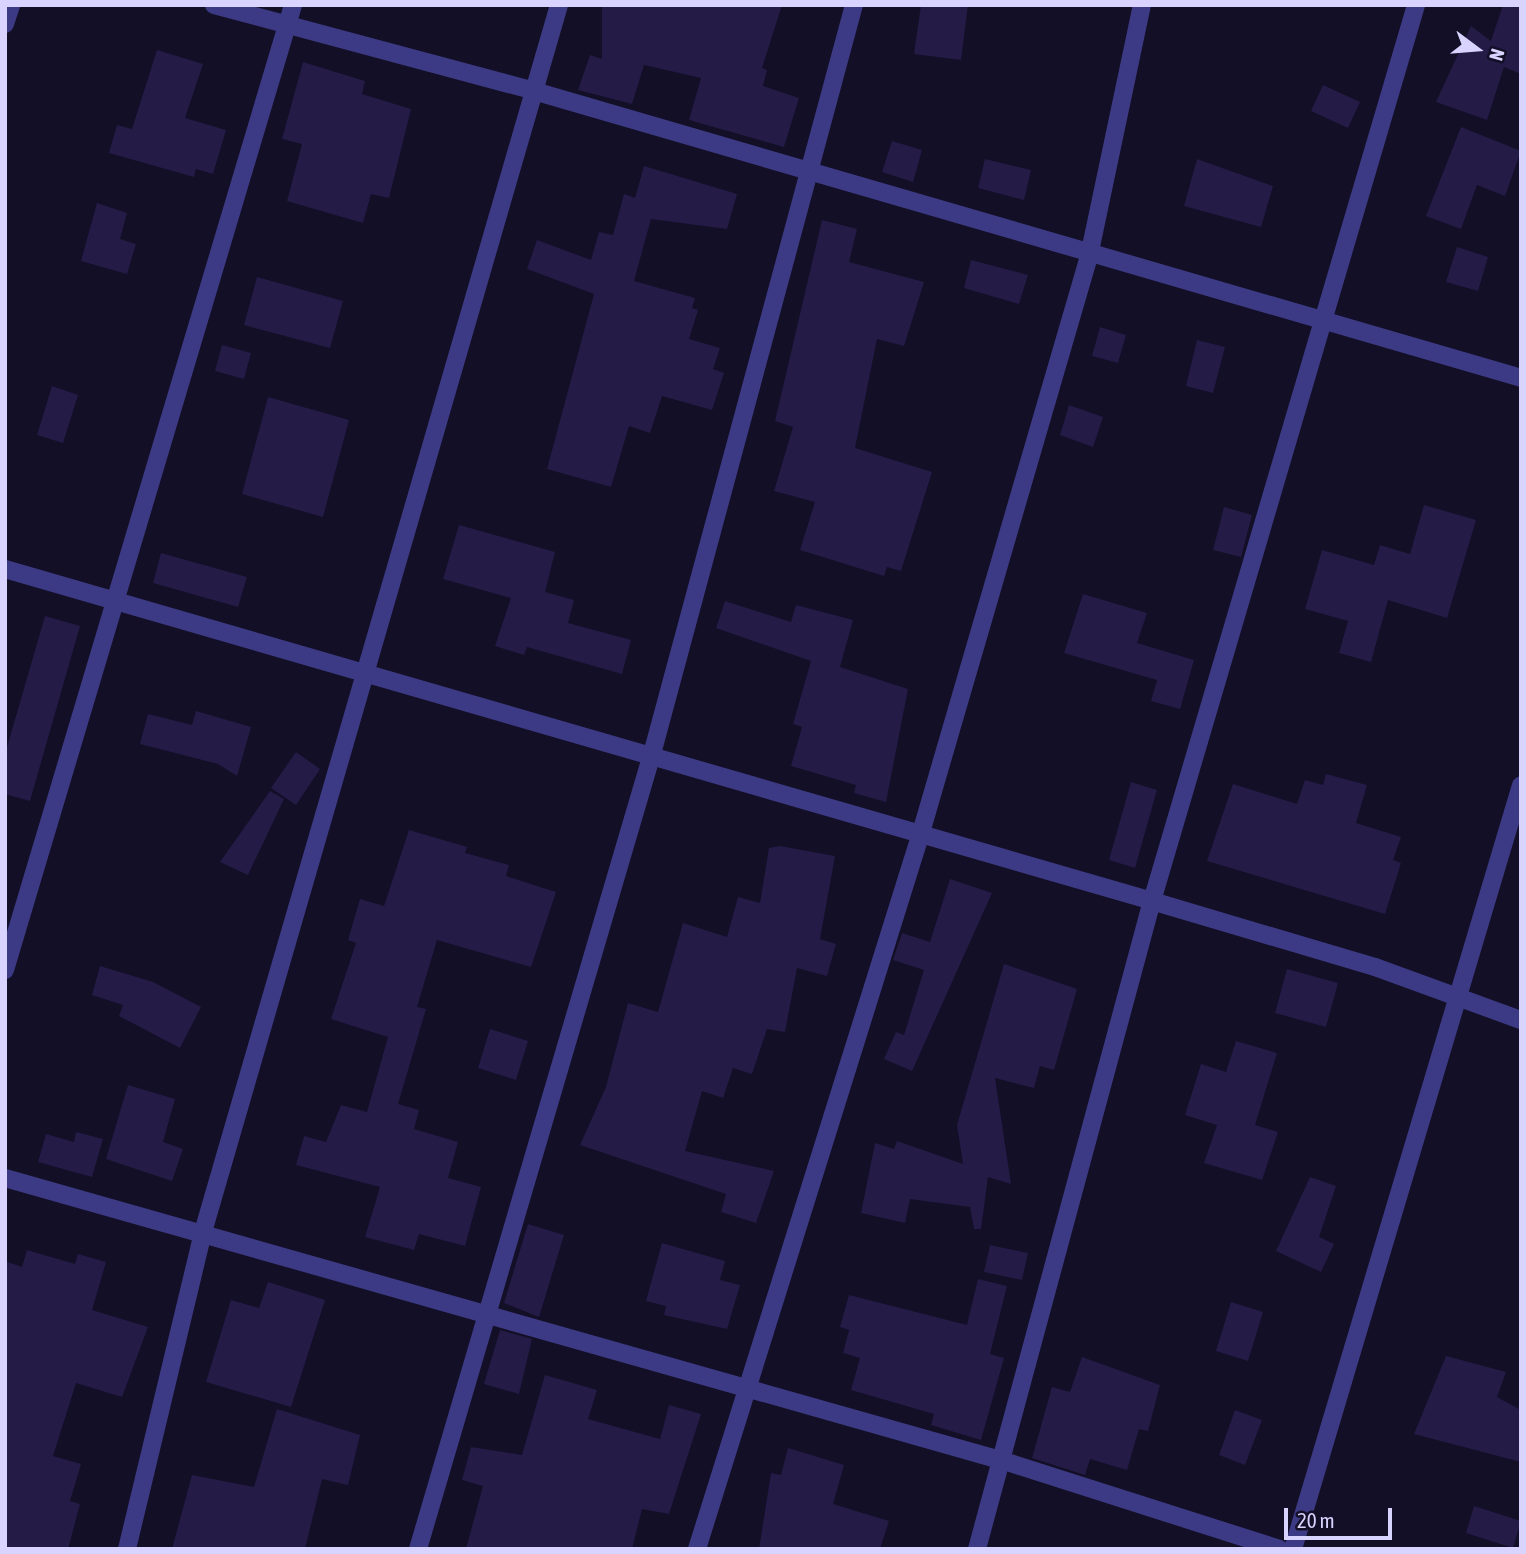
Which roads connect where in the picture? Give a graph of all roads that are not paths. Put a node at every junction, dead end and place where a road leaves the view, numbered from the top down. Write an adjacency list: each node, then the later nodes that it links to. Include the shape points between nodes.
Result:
1 (10, 5): 8 (street)
2 (214, 5): 9 (street)
3 (293, 5): 9 (street)
4 (559, 5): 10 (street)
5 (854, 5): 11 (street)
6 (1142, 5): 12 (street)
7 (1416, 5): 13 (street)
8 (5, 24)
9 (286, 28): 10 (street); 16 (street)
10 (534, 91): 11 (street); 17 (street)
11 (807, 172): 12 (street); 18 (street)
12 (1089, 256): 13 (street); 20 (street)
13 (1323, 322): 14 (street); 21 (street)
14 (1521, 378)
15 (5, 569): 16 (street)
16 (117, 601): 17 (street); 22 (street)
17 (361, 670): 18 (street); 26 (street)
18 (652, 754): 20 (street); 27 (street)
19 (1521, 785): 23 (street)
20 (920, 836): 21 (street); 28 (street)
21 (1152, 901): 23 (street, via 1375,967); 29 (street)
22 (5, 970)
23 (1457, 999): 24 (street); 35 (street)
24 (1521, 1020)
25 (5, 1178): 26 (street)
26 (203, 1232): 27 (street); 30 (street)
27 (486, 1314): 28 (street); 31 (street)
28 (744, 1391): 29 (street); 32 (street)
29 (1004, 1461): 33 (street); 34 (street)
30 (127, 1549)
31 (418, 1549)
32 (697, 1549)
33 (977, 1549)
34 (1279, 1549)
35 (1293, 1549)

